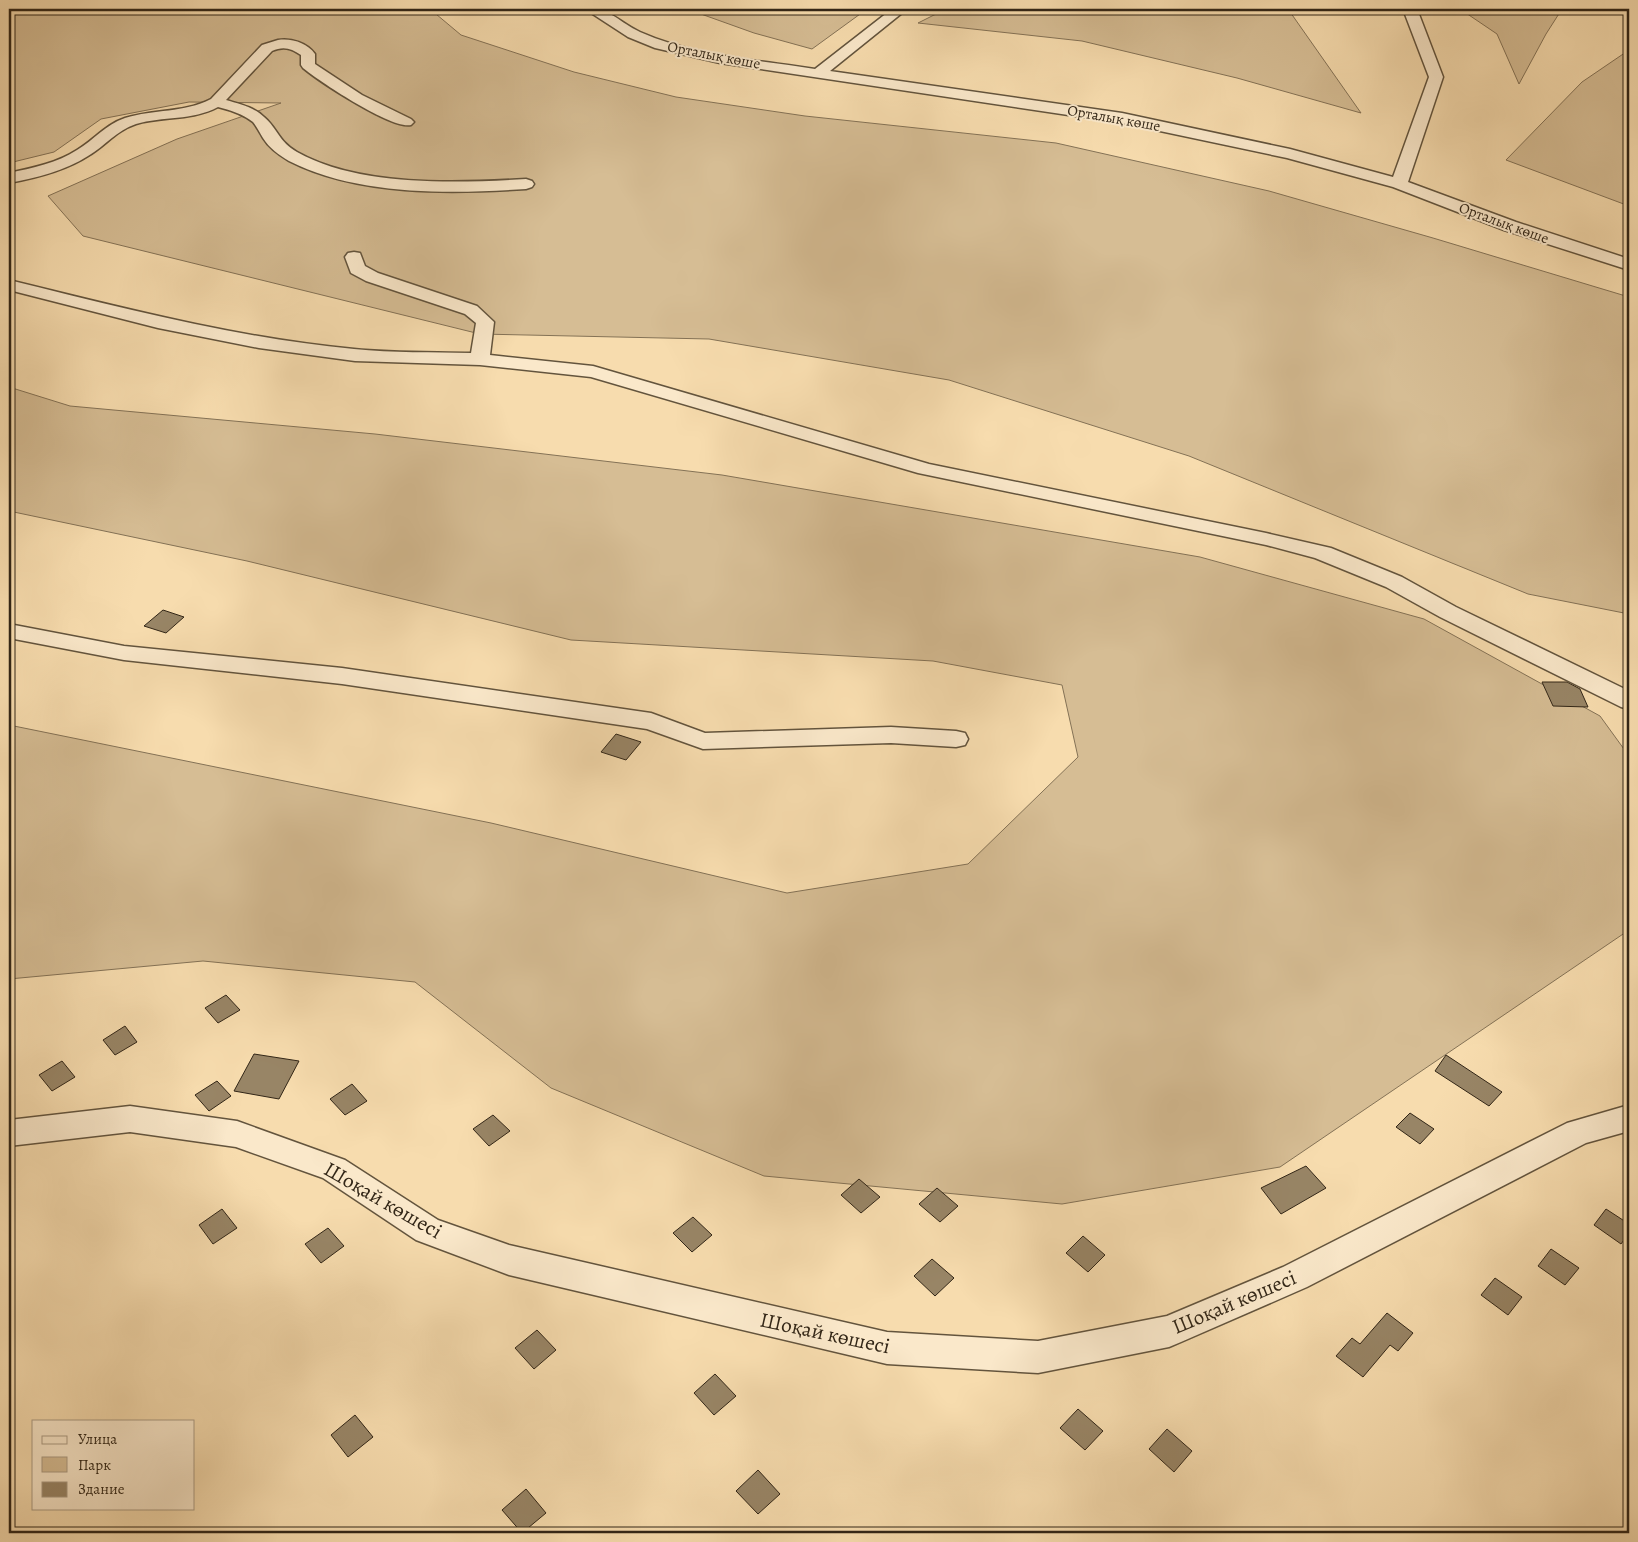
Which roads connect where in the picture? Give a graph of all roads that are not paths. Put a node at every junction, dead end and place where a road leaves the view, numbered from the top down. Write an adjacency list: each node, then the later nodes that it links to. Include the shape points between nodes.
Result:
1 (592, 9): 4 (street, Орталық көше, via 633,34 660,45)
2 (900, 9): 4 (street)
3 (1410, 9): 9 (street, via 1436,77)
4 (818, 73): 9 (street, Орталық көше, via 1122,118 1290,154)
5 (216, 102): 6 (street, via 267,48 291,44 308,54 308,65 312,69 357,98); 7 (street, via 199,111 130,121 78,156 43,170); 8 (street, via 256,117 286,153 332,172 426,187)
6 (406, 122)
7 (9, 178)
8 (526, 184)
9 (1399, 184): 11 (street, Орталық көше, via 1510,226)
10 (354, 257): 13 (street, via 357,269 372,277 471,310 485,322)
11 (1629, 265)
12 (9, 284): 13 (street, via 158,323 259,342 355,356)
13 (480, 359): 15 (street, via 592,372 925,469 1323,553 1394,582)
14 (9, 631): 16 (street, via 124,653 342,676 651,721 703,741 891,735)
15 (1629, 701)
16 (956, 739)
17 (1629, 1118): 18 (street, Шоқай көшесі, via 1578,1132 1295,1277 1169,1331 1038,1357 887,1348 510,1260 427,1230 334,1169 237,1134 130,1119)
18 (9, 1134)

